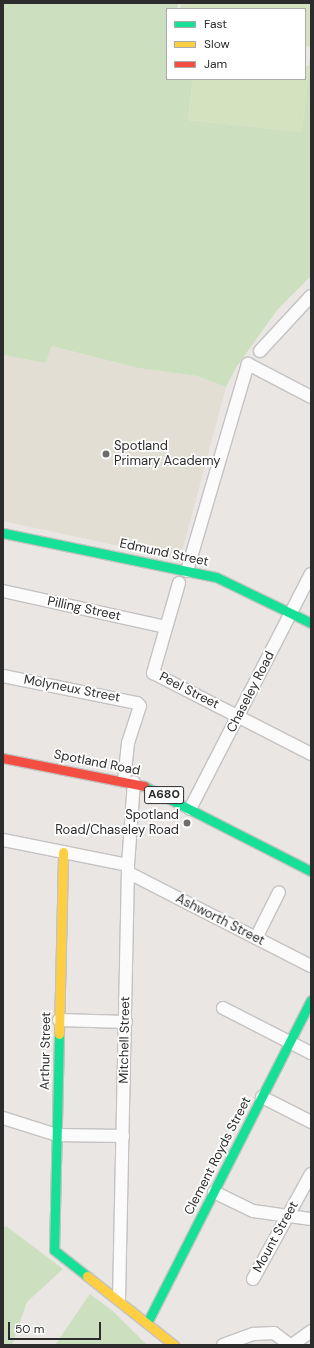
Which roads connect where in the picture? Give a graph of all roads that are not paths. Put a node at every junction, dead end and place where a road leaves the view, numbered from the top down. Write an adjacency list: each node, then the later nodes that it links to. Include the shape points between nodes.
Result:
1 (311, 296): 2 (street)
2 (260, 351)
3 (311, 397): 5 (street, via 248,364)
4 (3, 533): 5 (street, Edmund Street)
5 (186, 571): 9 (street, Edmund Street, via 237,585)
6 (311, 574): 9 (street, Chaseley Road)
7 (179, 583): 11 (street)
8 (3, 591): 11 (street, Pilling Street)
9 (291, 613): 10 (street, Edmund Street); 14 (street, Chaseley Road)
10 (311, 623)
11 (165, 627): 14 (street, Peel Street, via 153,673)
12 (3, 676): 13 (street, Molyneux Street, via 132,701)
13 (140, 706): 17 (street, Mitchell Street, via 128,743)
14 (239, 716): 15 (street, Peel Street); 18 (street, Chaseley Road)
15 (311, 754)
16 (3, 758): 17 (street, Spotland Road / A680)
17 (129, 781): 18 (street, Spotland Road / A680); 21 (street, Mitchell Street)
18 (190, 809): 22 (street, Spotland Road / A680)
19 (3, 840): 20 (street, Ashworth Street)
20 (63, 852): 21 (street, Ashworth Street); 28 (street, Arthur Street)
21 (129, 869): 24 (street, Ashworth Street); 29 (street, Mitchell Street)
22 (311, 871)
23 (279, 892): 24 (street)
24 (256, 938): 25 (street, Ashworth Street)
25 (311, 966)
26 (311, 1000): 30 (street, Clement Royds Street)
27 (223, 1008): 30 (street)
28 (59, 1020): 29 (street); 35 (street, Arthur Street)
29 (126, 1022): 36 (street, Mitchell Street)
30 (290, 1042): 31 (street); 32 (street, Clement Royds Street)
31 (311, 1053)
32 (262, 1097): 34 (street); 38 (street, Clement Royds Street)
33 (3, 1118): 35 (street)
34 (311, 1122)
35 (57, 1135): 36 (street); 42 (street, Arthur Street, via 54,1250)
36 (123, 1136): 42 (street, Mitchell Street)
37 (311, 1174): 39 (street, Mount Street)
38 (214, 1192): 39 (street, via 254,1211); 43 (street, Clement Royds Street)
39 (288, 1216): 40 (street); 41 (street, Mount Street)
40 (311, 1219)
41 (253, 1279)
42 (119, 1299): 43 (street)
43 (147, 1323): 45 (street)
44 (311, 1331): 47 (street)
45 (174, 1345)
46 (223, 1345): 47 (street, via 254,1334 274,1333)
47 (291, 1345)

